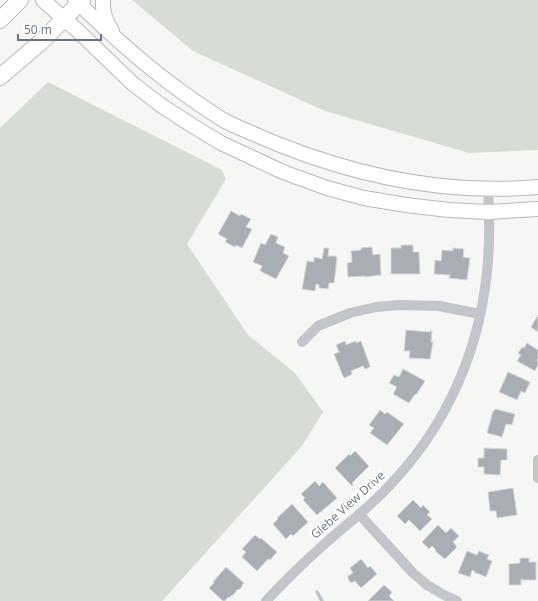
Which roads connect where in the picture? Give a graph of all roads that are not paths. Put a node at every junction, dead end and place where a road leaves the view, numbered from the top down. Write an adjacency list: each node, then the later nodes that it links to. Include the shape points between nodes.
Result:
1 (20, 0): 5 (main road)
2 (43, 0): 6 (main road)
3 (104, 0): 7 (main road, via 107,24)
4 (78, 1): 6 (main road); 7 (main road)
5 (0, 20)
6 (64, 20): 8 (main road); 12 (main road, via 132,83 162,106 221,143 283,172 364,198 413,206)
7 (119, 42): 10 (main road, via 161,77 226,121 288,148 366,174 435,185)
8 (0, 76)
9 (538, 187): 10 (main road)
10 (488, 189): 12 (street, Glebe View Drive)
11 (538, 209): 12 (main road)
12 (488, 212): 13 (street, Glebe View Drive, via 487,274)
13 (480, 314): 14 (street, via 439,306 376,307 350,313 318,326); 17 (street, Glebe View Drive, via 464,368 438,421 406,467)
14 (302, 342)
15 (538, 460): 16 (street)
16 (538, 478)
17 (360, 514): 18 (street, Glebe View Drive, via 320,548); 19 (street, via 413,573 444,596)
18 (266, 601)
19 (457, 601)

